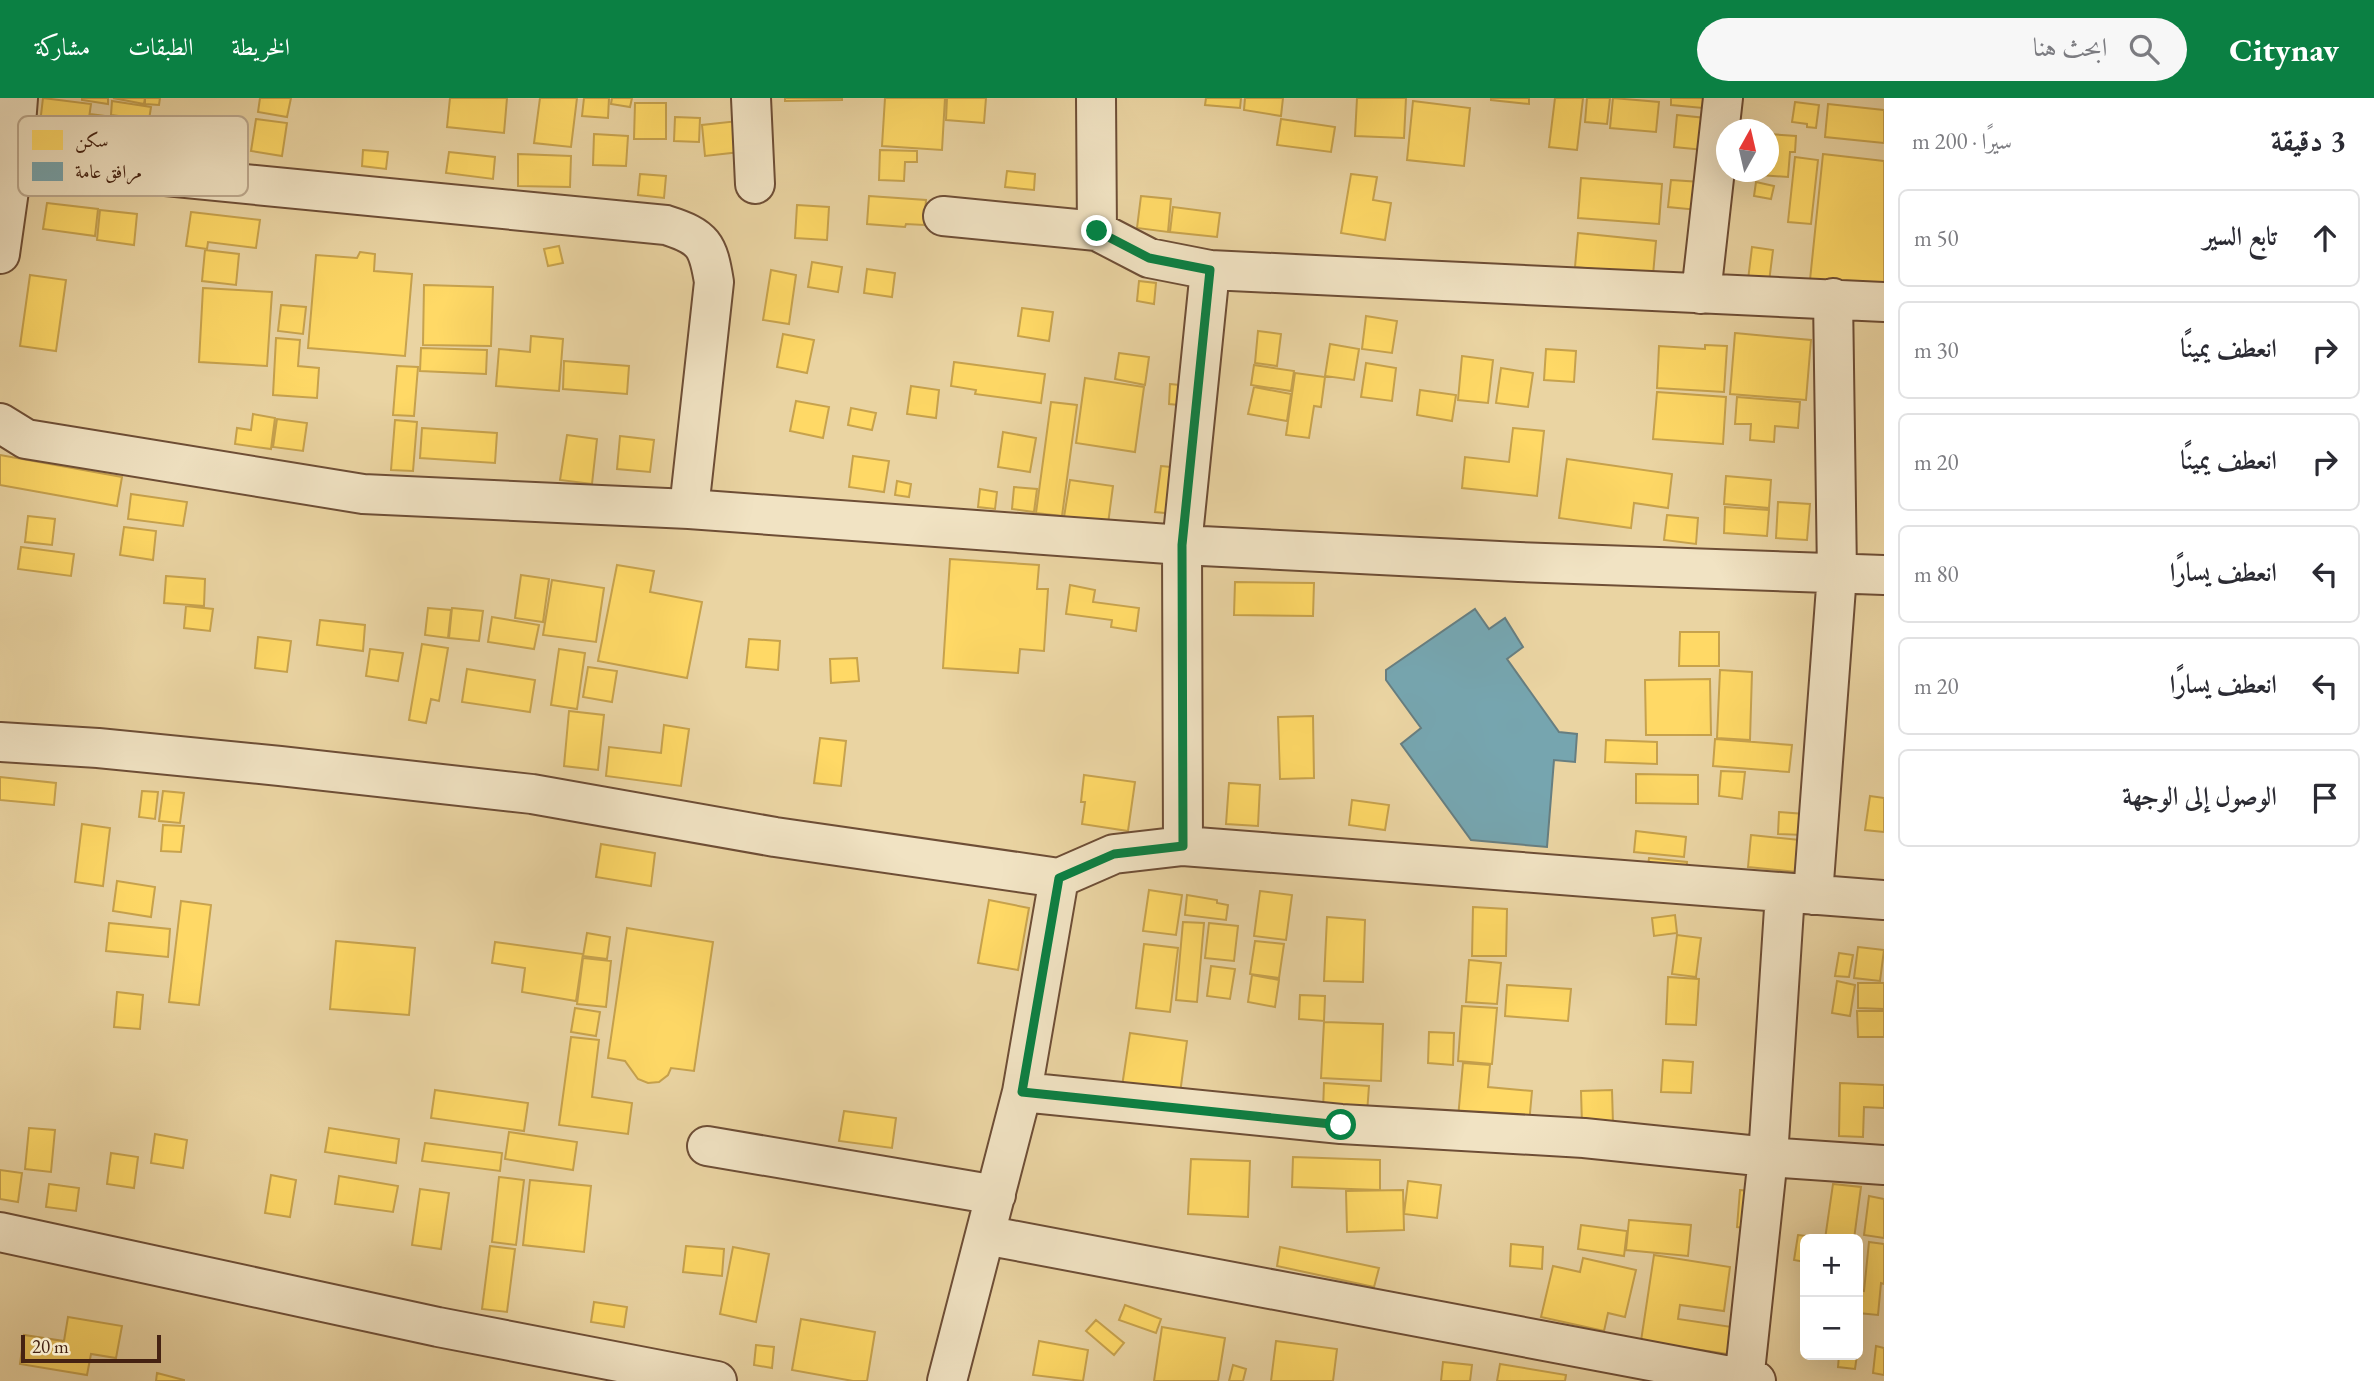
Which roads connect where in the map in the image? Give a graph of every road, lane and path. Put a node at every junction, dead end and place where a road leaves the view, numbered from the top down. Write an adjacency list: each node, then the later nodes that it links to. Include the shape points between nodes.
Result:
1 (18, 98): 5 (street)
2 (751, 98): 7 (street)
3 (1096, 98): 9 (street)
4 (1723, 98): 12 (street)
5 (7, 161): 10 (street)
6 (248, 184): 16 (street, via 667,225 690,232 709,252 714,282)
7 (755, 184)
8 (943, 216): 9 (street)
9 (1097, 231): 11 (street, via 1149,258)
10 (0, 254)
11 (1210, 270): 12 (street); 17 (street)
12 (1701, 294): 13 (street)
13 (1833, 298): 14 (street); 18 (street)
14 (1884, 302)
15 (0, 423): 16 (street, via 26,439 363,494)
16 (689, 509): 17 (street)
17 (1182, 545): 18 (street); 21 (street)
18 (1837, 574): 19 (street); 23 (street)
19 (1884, 575)
20 (0, 742): 22 (street, via 98,748 532,794 775,837)
21 (1183, 846): 22 (street, via 1114,854); 23 (street)
22 (1059, 878): 25 (street)
23 (1799, 894): 24 (street); 27 (street)
24 (1884, 900)
25 (1022, 1092): 27 (street, via 1341,1125 1584,1138); 29 (street)
26 (707, 1146): 29 (street)
27 (1769, 1157): 28 (street); 32 (street)
28 (1884, 1165)
29 (996, 1195): 31 (street)
30 (0, 1233): 33 (street, via 438,1327)
31 (985, 1235): 32 (street); 34 (street)
32 (1748, 1380)
33 (717, 1381)
34 (947, 1381)

